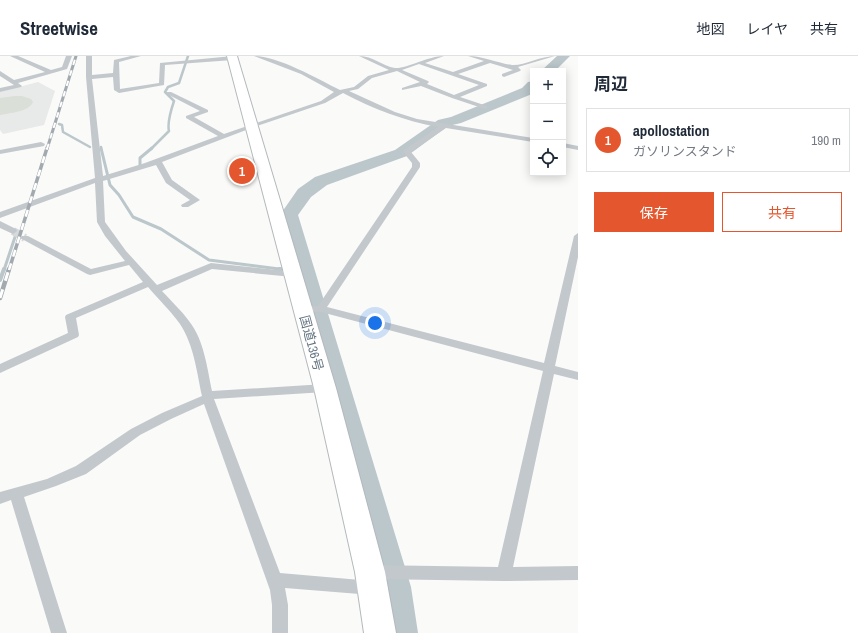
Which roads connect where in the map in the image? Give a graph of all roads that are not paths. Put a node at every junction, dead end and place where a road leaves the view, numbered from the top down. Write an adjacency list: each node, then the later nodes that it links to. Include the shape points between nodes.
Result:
1 (13, 56): 15 (street)
2 (69, 56): 15 (street, via 65,68)
3 (88, 56): 20 (street)
4 (138, 56): 18 (street, via 116,61)
5 (257, 56): 25 (street, via 303,73)
6 (362, 56): 14 (street)
7 (441, 56): 12 (street)
8 (471, 56): 11 (street)
9 (552, 56): 13 (street)
10 (233, 57): 18 (street, via 162,61 160,85 117,91); 29 (highway, 国道136号)
11 (491, 59): 13 (street); 17 (street)
12 (421, 63): 14 (street); 17 (street)
13 (514, 68): 19 (street, via 518,70)
14 (395, 69): 22 (street, via 426,82); 25 (street, via 370,77 356,88)
15 (51, 72): 21 (street)
16 (0, 73): 21 (street)
17 (452, 74): 27 (street, via 485,86)
18 (116, 75): 20 (street)
19 (504, 75)
20 (89, 77): 38 (street)
21 (14, 82): 23 (street, via 19,86)
22 (422, 84): 24 (street); 27 (street)
23 (0, 90)
24 (404, 90)
25 (342, 92): 29 (street, via 327,100); 30 (street, via 395,114)
26 (169, 93): 31 (street, via 206,111 188,117)
27 (454, 98): 28 (street)
28 (485, 107)
29 (252, 126): 31 (street); 46 (highway, 国道136号)
30 (444, 126): 32 (street); 48 (street, via 407,152 416,167)
31 (225, 137): 37 (street)
32 (530, 140)
33 (41, 144): 36 (street)
34 (566, 146): 35 (street)
35 (578, 148)
36 (0, 152)
37 (158, 162): 38 (street); 39 (street, via 169,180 196,200)
38 (99, 180): 40 (street); 45 (street, via 101,222)
39 (185, 205)
40 (0, 215)
41 (0, 224): 42 (street)
42 (13, 231)
43 (578, 236): 49 (street)
44 (25, 238): 45 (street, via 90,272)
45 (131, 262): 47 (street)
46 (293, 274): 47 (street, via 211,266); 48 (highway, 国道136号)
47 (152, 287): 50 (street, via 70,317 74,335); 53 (street, via 185,324 193,338)
48 (312, 309): 49 (street); 52 (highway, 国道136号)
49 (548, 368): 51 (street); 57 (street)
50 (0, 369)
51 (578, 376)
52 (325, 388): 53 (street); 59 (highway, 国道136号)
53 (207, 396): 54 (street, via 141,429 80,471); 58 (street)
54 (16, 493): 55 (street); 60 (street)
55 (0, 498)
56 (578, 573): 57 (street)
57 (504, 574): 59 (street)
58 (275, 580): 59 (street); 61 (street, via 280,605)
59 (372, 580): 62 (highway, 国道136号)
60 (60, 633)
61 (280, 633)
62 (380, 633)

